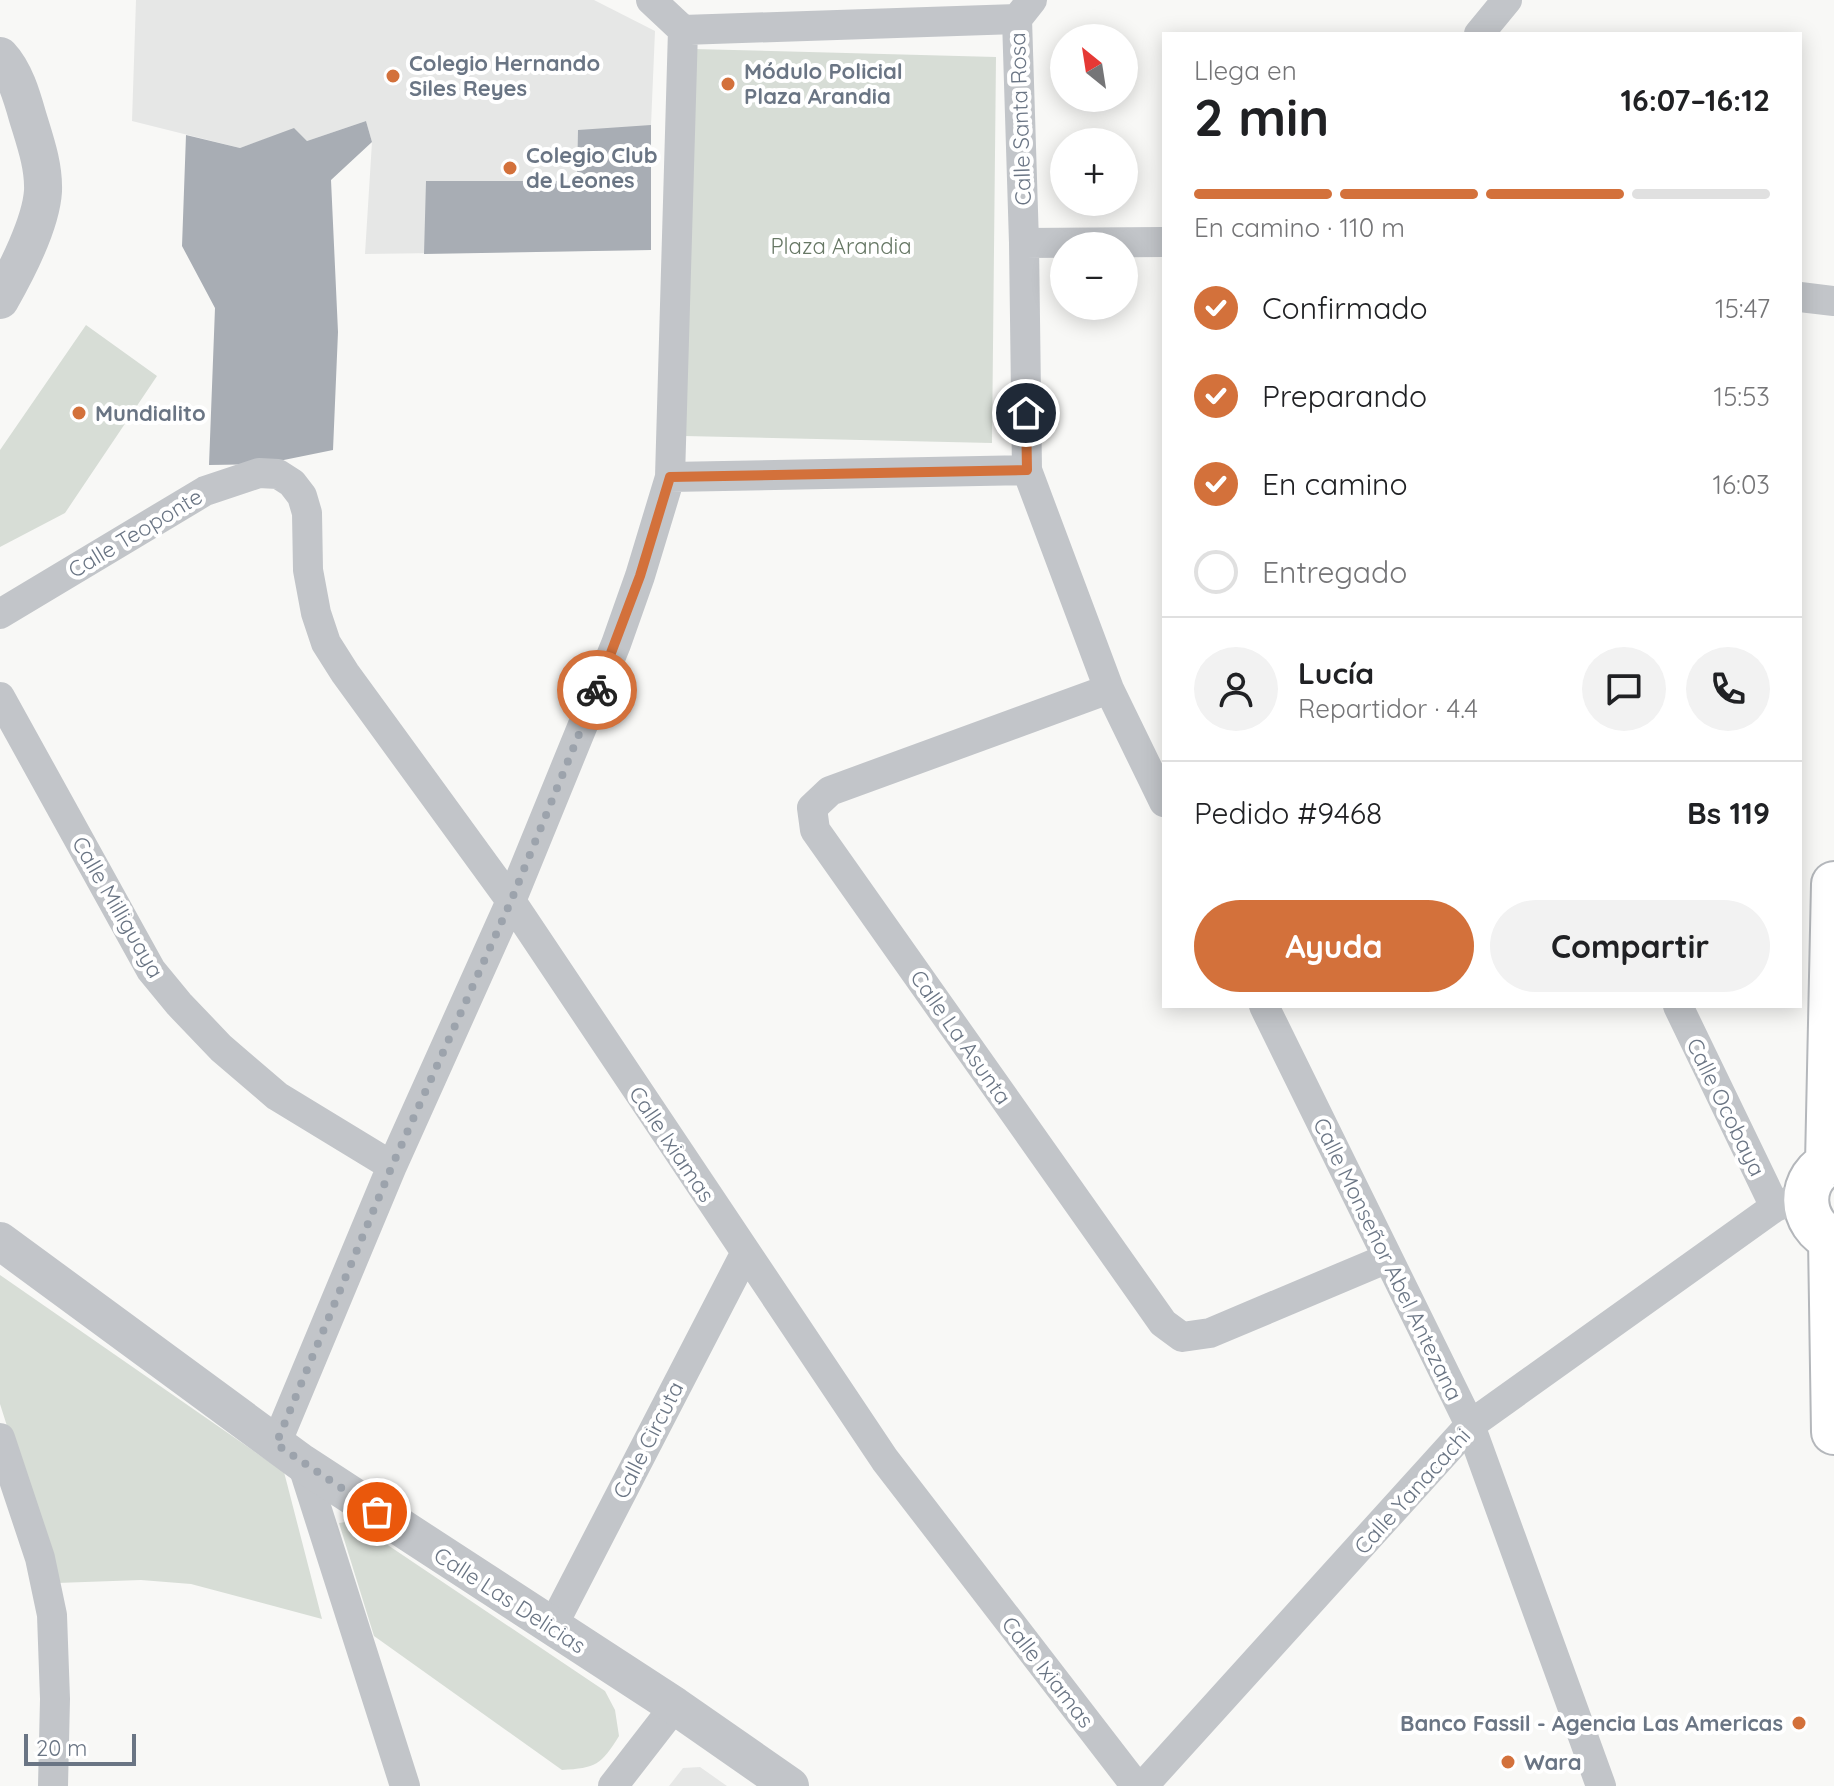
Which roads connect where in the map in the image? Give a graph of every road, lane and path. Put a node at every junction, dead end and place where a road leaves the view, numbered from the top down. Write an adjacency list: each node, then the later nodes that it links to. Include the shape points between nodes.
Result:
1 (651, 0): 4 (street)
2 (1507, 0): 5 (street)
3 (1024, 10): 4 (street); 8 (street, Calle Santa Rosa)
4 (683, 30): 14 (street)
5 (1481, 32)
6 (0, 56): 10 (street, via 26,110 40,157 43,191 34,227)
7 (1162, 242): 8 (street)
8 (1024, 243): 12 (street, Calle Santa Rosa)
9 (1802, 297): 11 (street)
10 (0, 300)
11 (1834, 301)
12 (1027, 470): 14 (street); 16 (street)
13 (278, 474): 15 (street, Calle Teoponte, via 259,473 205,491); 20 (street, Calle Ixiamas, via 302,496 307,513 308,570 326,643)
14 (670, 477): 20 (street, via 616,644)
15 (0, 614)
16 (1109, 689): 18 (street); 28 (street, Calle La Asunta, via 830,791 812,808 815,830 1163,1323 1182,1337 1210,1333)
17 (0, 697): 23 (street, Calle Milliguaya, via 151,970 179,1004 277,1096)
18 (1162, 798)
19 (1834, 884): 24 (main road)
20 (511, 901): 23 (street); 27 (street, Calle Ixiamas)
21 (1265, 1008): 28 (street, Calle Monseñor Abel Antezana)
22 (1680, 1008): 24 (street, Calle Ocobaya)
23 (392, 1166): 32 (street)
24 (1811, 1182): 25 (main road, via 1806,1209 1811,1222); 29 (street, Calle Yanacachi)
25 (1832, 1240): 30 (main road)
26 (0, 1241): 32 (street, Calle Las Delicias)
27 (745, 1254): 33 (street, Calle Circuta); 39 (street, Calle Ixiamas, via 885,1460)
28 (1388, 1258): 29 (street, Calle Monseñor Abel Antezana)
29 (1470, 1425): 40 (street, Calle Yanacachi); 41 (street, Calle Monseñor Abel Antezana)
30 (1834, 1432)
31 (3, 1453): 35 (street, via 40,1558 52,1615)
32 (289, 1454): 33 (street, Calle Las Delicias); 36 (street)
33 (552, 1627): 34 (street, Calle Las Delicias)
34 (675, 1706): 37 (street); 38 (street, Calle Las Delicias)
35 (53, 1786)
36 (405, 1786)
37 (613, 1786)
38 (790, 1786)
39 (1136, 1786)
40 (1143, 1786)
41 (1601, 1786)

